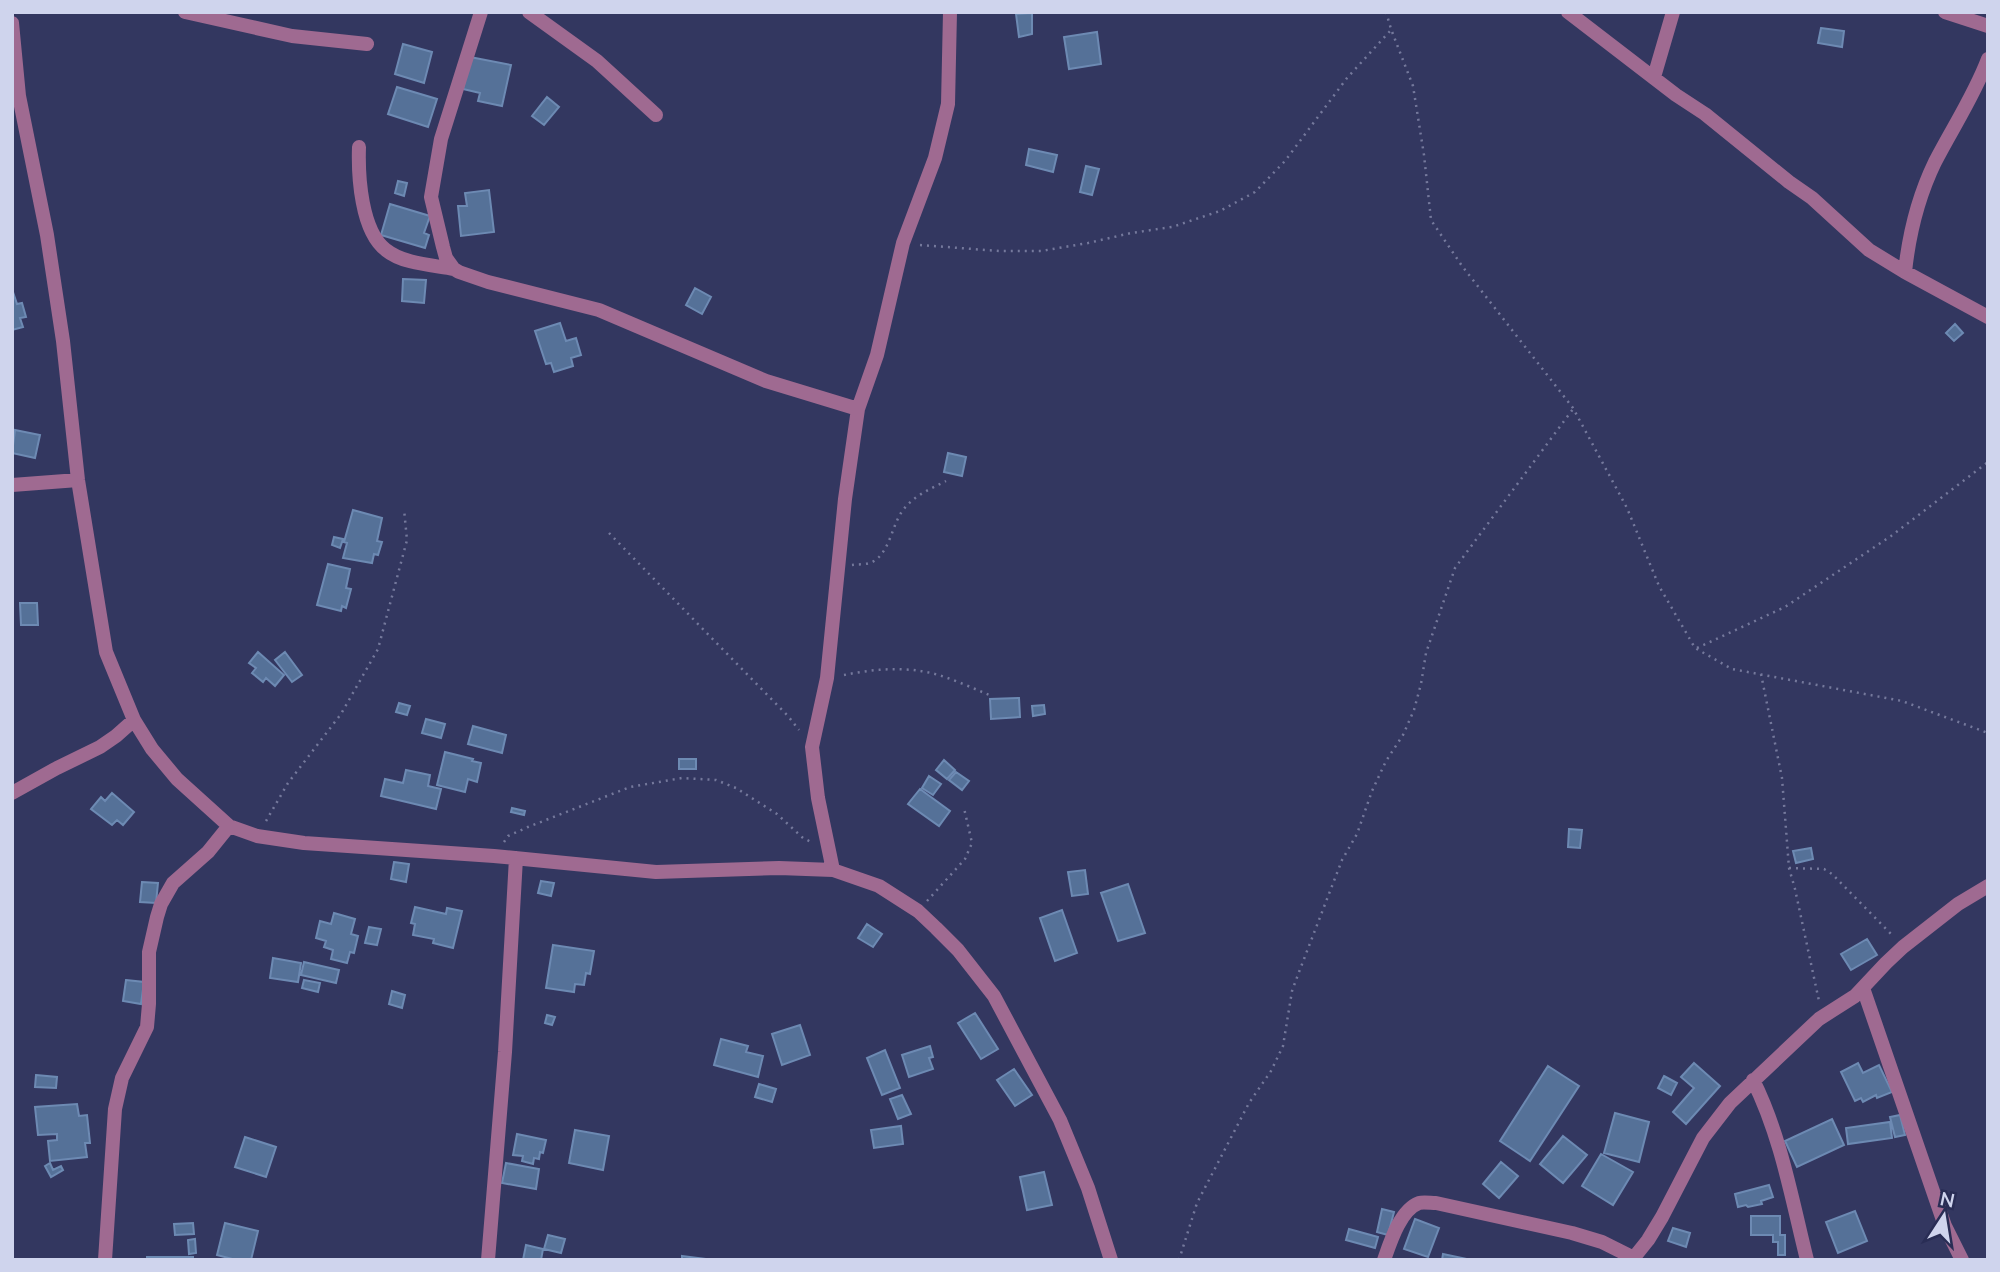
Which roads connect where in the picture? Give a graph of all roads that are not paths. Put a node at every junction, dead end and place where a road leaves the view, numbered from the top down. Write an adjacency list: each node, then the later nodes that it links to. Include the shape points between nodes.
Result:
1 (185, 12): 10 (street, via 292,36)
2 (481, 12): 16 (street, via 441,139 431,197 446,258)
3 (528, 12): 14 (street, via 597,61)
4 (950, 12): 19 (street, via 948,104 935,158 902,243 877,355)
5 (1569, 12): 12 (street)
6 (1673, 12): 12 (street)
7 (1945, 12): 9 (street)
8 (12, 23): 13 (street)
9 (1988, 26)
10 (367, 44)
11 (1988, 60): 17 (street, via 1918,204)
12 (1654, 77): 17 (street, via 1812,198 1861,244)
13 (16, 97): 20 (street, via 47,235)
14 (656, 115)
15 (359, 147): 16 (street, via 363,201 380,244 402,258)
16 (454, 269): 19 (street, via 609,313 766,381)
17 (1905, 272): 18 (street)
18 (1988, 317)
19 (858, 409): 26 (street, via 827,678 812,747)
20 (78, 480): 21 (street); 22 (street, via 106,652)
21 (12, 485)
22 (134, 720): 23 (street, via 100,747); 24 (street, via 177,779)
23 (12, 793)
24 (229, 825): 25 (street, via 257,836 356,848); 32 (street, via 208,852 173,883 157,917 149,952 147,1027 122,1078 115,1109)
25 (516, 858): 26 (street, via 656,872); 30 (street)
26 (833, 870): 33 (street, via 879,886 918,911 958,950 994,996 1060,1121)
27 (1988, 886): 28 (street, via 1903,947)
28 (1863, 988): 29 (street, via 1819,1019); 36 (street, via 1941,1213)
29 (1753, 1080): 31 (street, via 1703,1138 1662,1217); 35 (street, via 1765,1103)
30 (489, 1258)
31 (1633, 1259): 34 (street, via 1572,1233 1419,1203 1398,1225)
32 (105, 1260)
33 (1111, 1260)
34 (1384, 1260)
35 (1807, 1260)
36 (1962, 1260)

